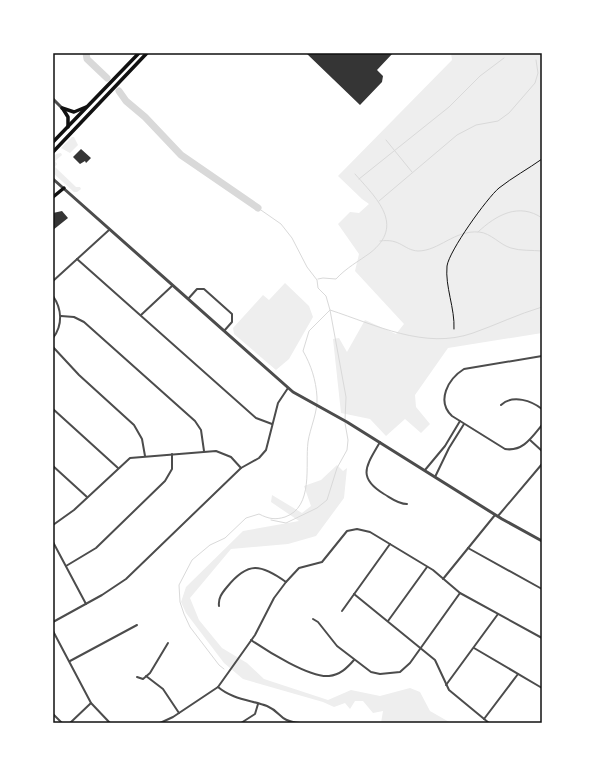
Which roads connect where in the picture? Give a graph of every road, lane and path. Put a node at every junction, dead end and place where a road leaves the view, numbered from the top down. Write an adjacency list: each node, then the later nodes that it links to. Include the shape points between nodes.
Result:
1 (139, 53): 4 (highway)
2 (148, 53): 8 (highway)
3 (53, 99): 5 (street)
4 (89, 106): 5 (highway, via 74,112); 6 (highway)
5 (62, 108): 6 (highway, via 68,117)
6 (68, 128): 7 (highway)
7 (53, 142)
8 (53, 152)
9 (542, 159): 21 (path, via 498,189 451,253 447,275)
10 (53, 179): 11 (street)
11 (64, 188): 12 (highway); 13 (street)
12 (53, 197)
13 (109, 230): 14 (street); 16 (street)
14 (77, 259): 15 (street); 20 (street)
15 (53, 281)
16 (172, 286): 18 (street); 20 (street)
17 (53, 296): 19 (street)
18 (188, 300): 22 (street); 22 (street, via 201,288 230,312 233,319)
19 (61, 316): 23 (street); 36 (street, via 84,322 195,421 201,430)
20 (140, 316): 31 (street, via 256,418)
21 (454, 329)
22 (224, 332): 26 (street)
23 (53, 338)
24 (53, 347): 39 (street, via 80,376 134,425 142,439)
25 (542, 356): 30 (street, via 460,371 447,388 444,401 449,413)
26 (288, 388): 31 (street, via 278,403); 35 (street)
27 (502, 405): 29 (street, via 511,400 524,400 534,403)
28 (53, 409): 42 (street)
29 (542, 410)
30 (460, 422): 32 (street); 44 (street, via 445,446)
31 (272, 424): 43 (street, via 264,454)
32 (464, 424): 34 (street, via 505,449 520,448); 45 (street)
33 (542, 425): 34 (street)
34 (530, 440): 37 (street)
35 (380, 442): 44 (street); 47 (street, via 367,466 367,478 375,489 393,500)
36 (204, 451): 38 (street); 43 (street, via 224,454)
37 (542, 451)
38 (172, 454): 39 (street); 54 (street, via 172,469 165,481 96,548)
39 (145, 456): 42 (street, via 130,458)
40 (542, 464): 48 (street)
41 (53, 466): 46 (street)
42 (118, 468): 46 (street)
43 (241, 468): 61 (street, via 126,579 109,592)
44 (425, 470): 45 (street)
45 (435, 477): 48 (street)
46 (87, 497): 49 (street)
47 (407, 504)
48 (497, 515): 50 (street); 53 (street)
49 (53, 525)
50 (542, 541)
51 (53, 542): 54 (street)
52 (390, 544): 55 (street); 57 (street, via 368,531 357,528 350,530 322,562 299,568); 60 (street)
53 (468, 548): 56 (street); 58 (street)
54 (66, 566): 61 (street)
55 (427, 567): 56 (street); 66 (street)
56 (443, 578): 59 (street)
57 (286, 582): 62 (street, via 268,570 244,570 222,593); 71 (street, via 274,598)
58 (542, 589)
59 (460, 593): 64 (street); 73 (street)
60 (354, 594): 63 (street); 66 (street)
61 (86, 604): 67 (street)
62 (219, 606)
63 (342, 610)
64 (498, 614): 70 (street); 74 (street)
65 (313, 619): 75 (street, via 337,646)
66 (388, 621): 73 (street)
67 (53, 622)
68 (137, 625): 76 (street)
69 (53, 631): 76 (street)
70 (542, 638)
71 (251, 640): 75 (street, via 270,653 319,676 338,673); 81 (street)
72 (168, 643): 78 (street, via 150,674)
73 (421, 648): 75 (street, via 400,672 375,674); 80 (street, via 437,663)
74 (474, 648): 77 (street); 80 (street)
75 (354, 660)
76 (70, 661): 83 (street)
77 (518, 674): 82 (street); 87 (street)
78 (146, 676): 79 (street, via 143,679); 85 (street, via 163,689)
79 (137, 677)
80 (446, 685): 87 (street)
81 (218, 687): 84 (street, via 231,695); 85 (street)
82 (542, 688)
83 (91, 703): 89 (street); 90 (street)
84 (258, 704): 92 (street, via 254,714); 93 (street, via 272,709 287,721)
85 (179, 712): 91 (street)
86 (53, 714): 88 (street)
87 (484, 719): 94 (street)
88 (62, 723)
89 (70, 723)
90 (110, 723)
91 (160, 723)
92 (241, 723)
93 (300, 723)
94 (489, 723)

